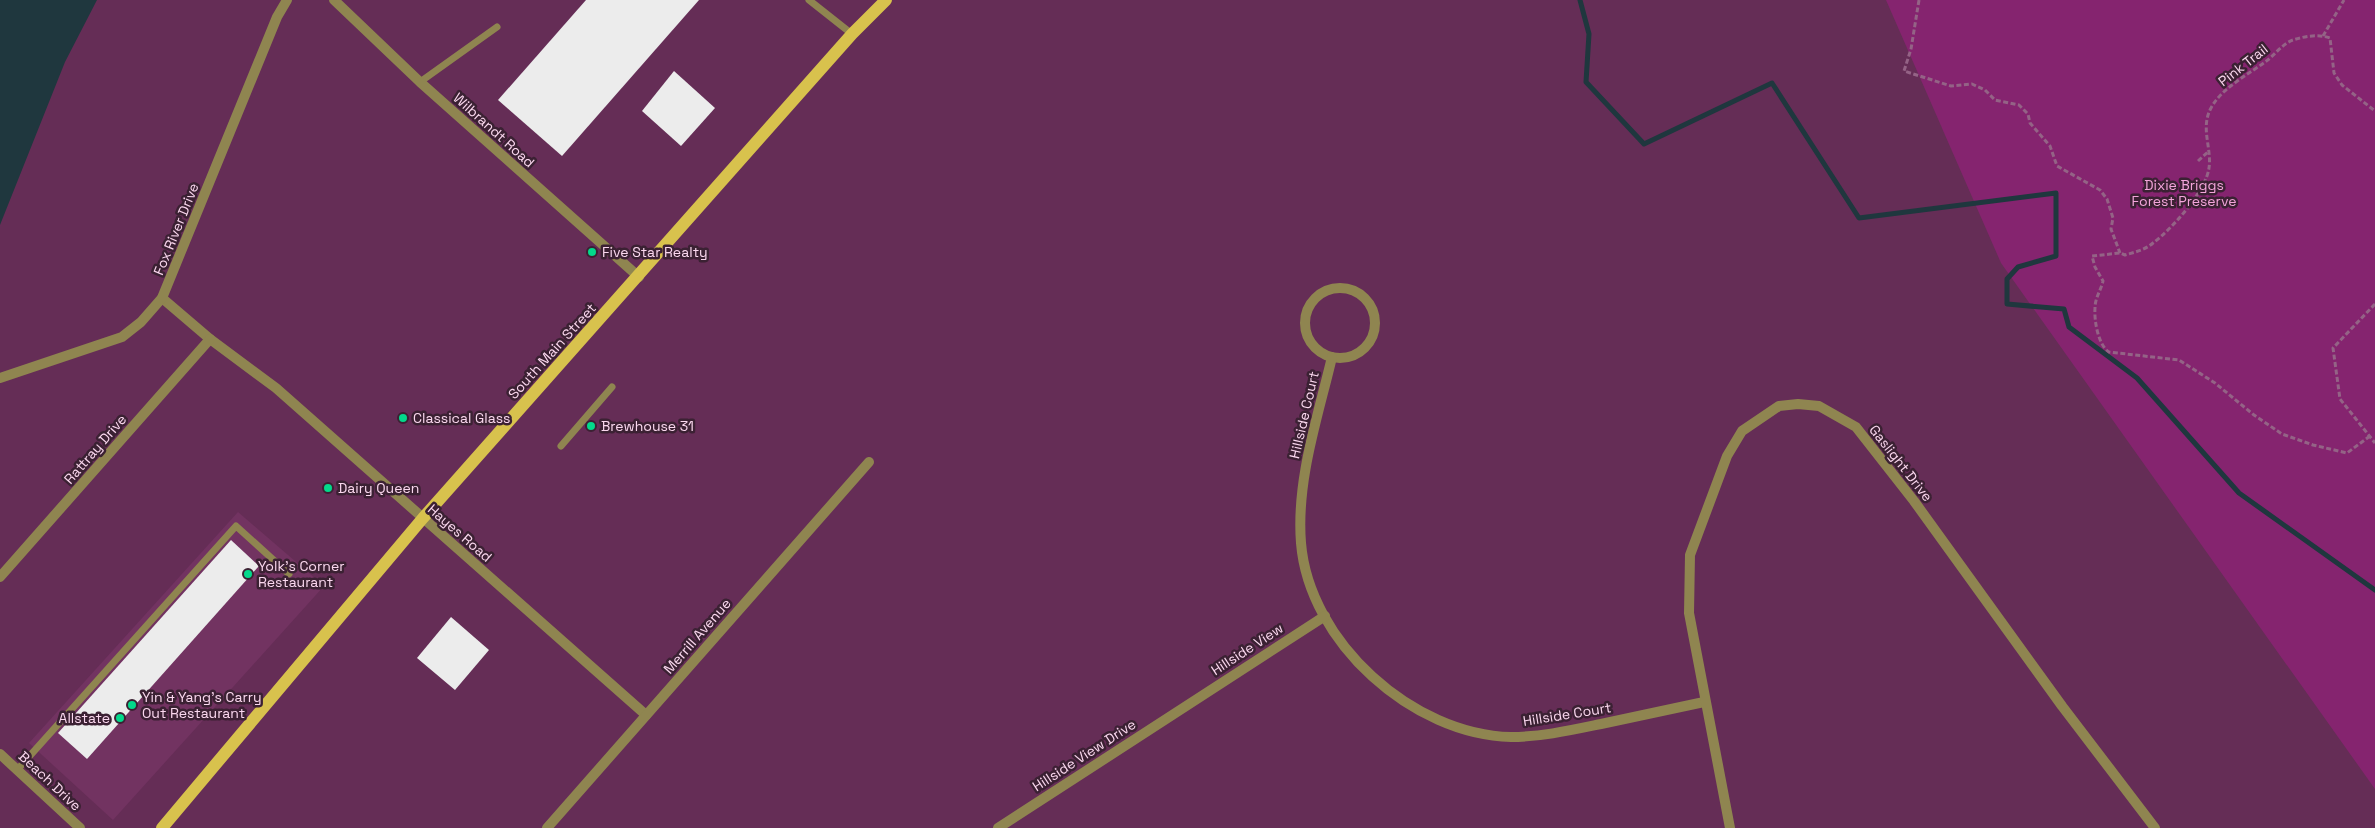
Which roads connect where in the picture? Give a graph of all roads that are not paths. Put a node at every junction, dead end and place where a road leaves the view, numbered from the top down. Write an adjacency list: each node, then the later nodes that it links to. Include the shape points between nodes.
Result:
1 (287, 0): 9 (street, Fox River Drive, via 277,17)
2 (334, 0): 7 (street, Wilbrandt Road)
3 (809, 0): 6 (lane)
4 (886, 0): 6 (main road, South Main Street)
5 (497, 27): 7 (lane)
6 (852, 34): 8 (main road, South Main Street)
7 (420, 82): 8 (street, Wilbrandt Road)
8 (639, 277): 16 (main road, South Main Street)
9 (162, 298): 10 (street, Hayes Road); 12 (street, Fox River Drive, via 141,322 122,337)
10 (210, 339): 16 (street, Hayes Road, via 276,388); 18 (street, Rattray Drive)
11 (1332, 357): 11 (street, Hillside Court, via 1346,358 1358,353 1369,343 1374,331 1370,304 1360,294 1348,289 1334,288 1321,293 1306,315 1305,329 1310,341); 19 (street, Hillside Court, via 1306,466 1301,513 1301,544 1310,582)
12 (0, 378)
13 (612, 386): 14 (lane)
14 (561, 446)
15 (869, 462): 22 (street, Merrill Avenue)
16 (424, 518): 22 (street, Hayes Road); 26 (main road, South Main Street)
17 (289, 574): 24 (lane, via 236,526)
18 (0, 577)
19 (1325, 616): 20 (street, Hillside Court, via 1353,657 1387,691 1425,714 1466,731 1511,737 1562,732); 21 (street, Hillside View)
20 (1704, 702): 29 (street, Gaslight Drive); 30 (street, Gaslight Drive, via 1688,613 1690,555 1700,524 1727,456 1742,431 1779,406 1819,406 1856,427)
21 (1184, 705): 28 (street, Hillside View Drive)
22 (646, 715): 27 (street, Merrill Avenue)
23 (0, 754): 24 (street, Beach Drive)
24 (18, 769): 25 (street, Beach Drive)
25 (80, 828)
26 (162, 828)
27 (547, 828)
28 (998, 828)
29 (1730, 828)
30 (2155, 828)

